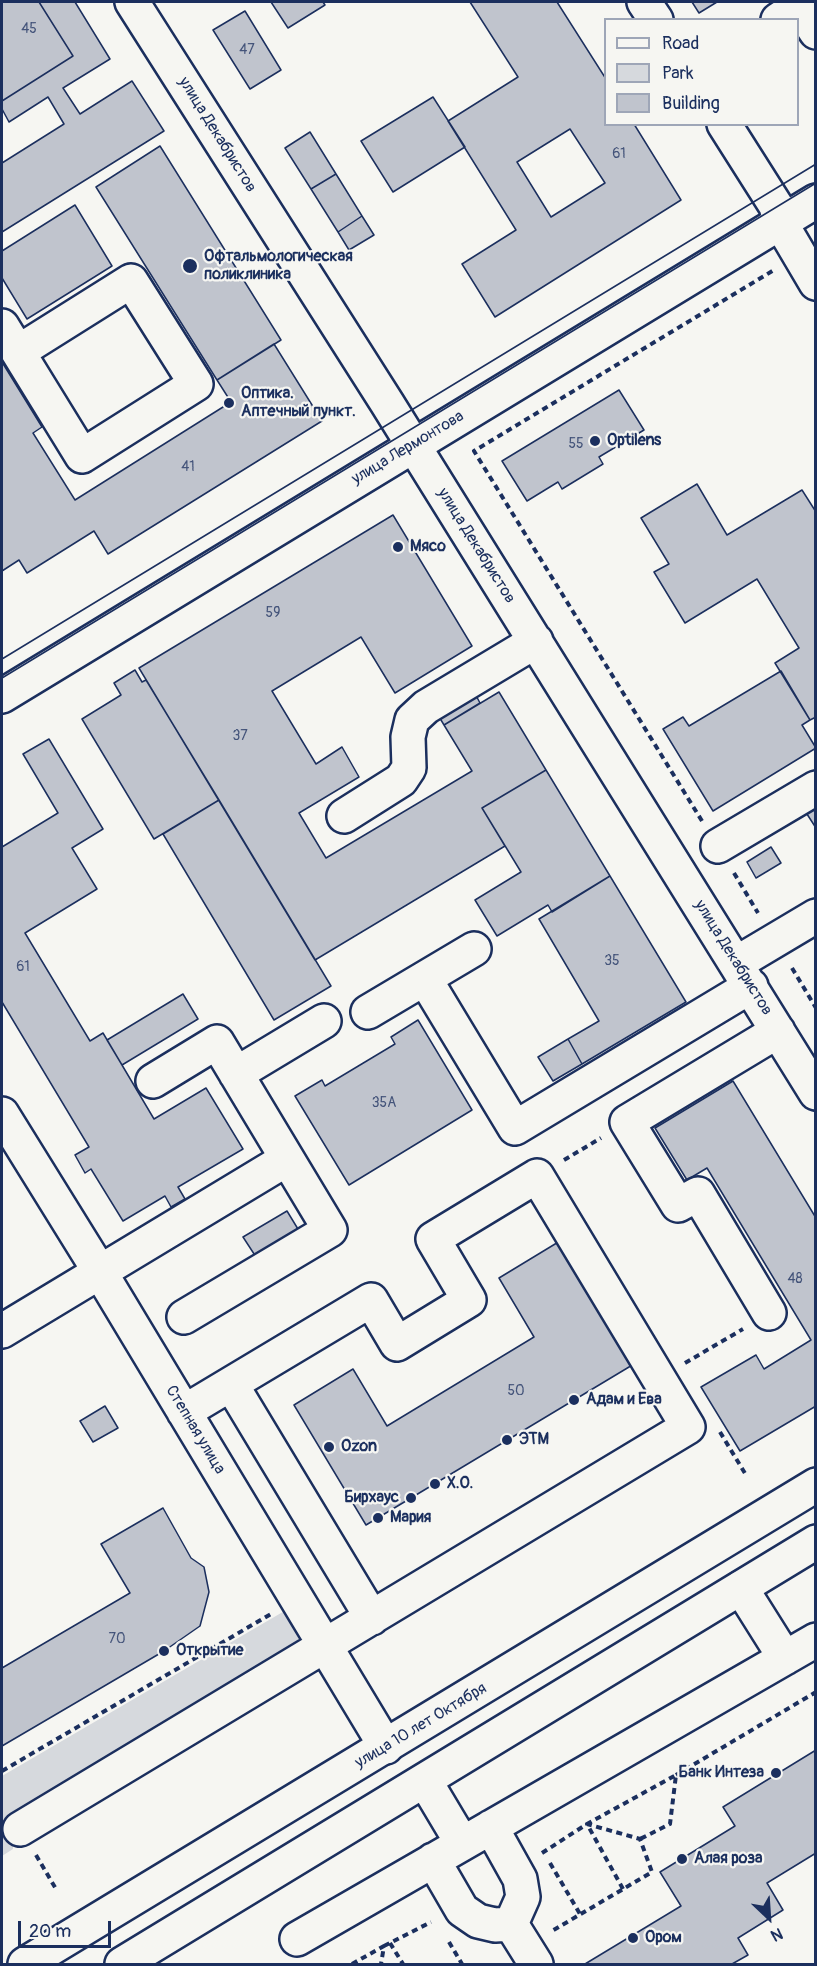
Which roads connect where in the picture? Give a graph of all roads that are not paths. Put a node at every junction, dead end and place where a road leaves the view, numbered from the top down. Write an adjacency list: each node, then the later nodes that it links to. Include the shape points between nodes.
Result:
1 (134, 2): 11 (main road, улица Декабристов)
2 (644, 2): 3 (main road)
3 (655, 18)
4 (781, 18): 5 (main road, via 799,6)
5 (816, 32)
6 (725, 126): 8 (main road, via 777,206)
7 (816, 201): 8 (main road, улица Лермонтова)
8 (780, 222): 9 (main road); 11 (main road, улица Лермонтова)
9 (816, 283)
10 (10, 339): 10 (main road, via 131,281 196,384 82,456)
11 (413, 444): 12 (main road, улица Декабристов); 14 (main road, улица Лермонтова)
12 (530, 633): 13 (main road); 16 (main road, via 412,720 409,768 401,780); 20 (main road, улица Декабристов)
13 (416, 690)
14 (2, 696)
15 (816, 788): 17 (main road)
16 (344, 816)
17 (718, 846)
18 (816, 916): 20 (main road, via 775,940)
19 (474, 949): 21 (main road)
20 (743, 975): 21 (main road, via 515,1128); 24 (main road, улица Декабристов)
21 (425, 979): 22 (main road)
22 (368, 1012)
23 (324, 1021): 25 (main road)
24 (778, 1031): 27 (main road, улица Декабристов); 31 (main road, via 627,1122 678,1205 698,1194)
25 (236, 1074): 26 (main road, via 217,1042); 29 (main road)
26 (153, 1081)
27 (816, 1093)
28 (2, 1114): 30 (main road, Степная улица)
29 (287, 1159): 30 (main road); 32 (main road, via 330,1230)
30 (100, 1272): 33 (main road); 35 (main road, Степная улица)
31 (769, 1313)
32 (183, 1317)
33 (2, 1331)
34 (231, 1384): 35 (main road); 39 (main road); 39 (main road, via 371,1300 397,1344 469,1300 433,1239 537,1176 688,1427)
35 (184, 1412): 41 (main road, Степная улица)
36 (816, 1485): 43 (main road, улица 10 лет Октября)
37 (816, 1542): 38 (main road)
38 (741, 1588): 42 (main road); 44 (main road)
39 (372, 1618): 41 (main road)
40 (816, 1640): 42 (main road)
41 (325, 1646): 43 (main road, Степная улица); 46 (main road)
42 (785, 1658): 45 (main road)
43 (387, 1747): 51 (main road, улица 10 лет Октября)
44 (425, 1781): 47 (main road); 52 (main road)
45 (491, 1827): 47 (main road); 49 (main road, via 520,1879 523,1897)
46 (20, 1829)
47 (462, 1843): 48 (main road)
48 (433, 1860): 49 (main road, via 462,1910 478,1921); 50 (main road)
49 (511, 1924): 53 (main road)
50 (297, 1938)
51 (25, 1965)
52 (122, 1965)
53 (536, 1965)

